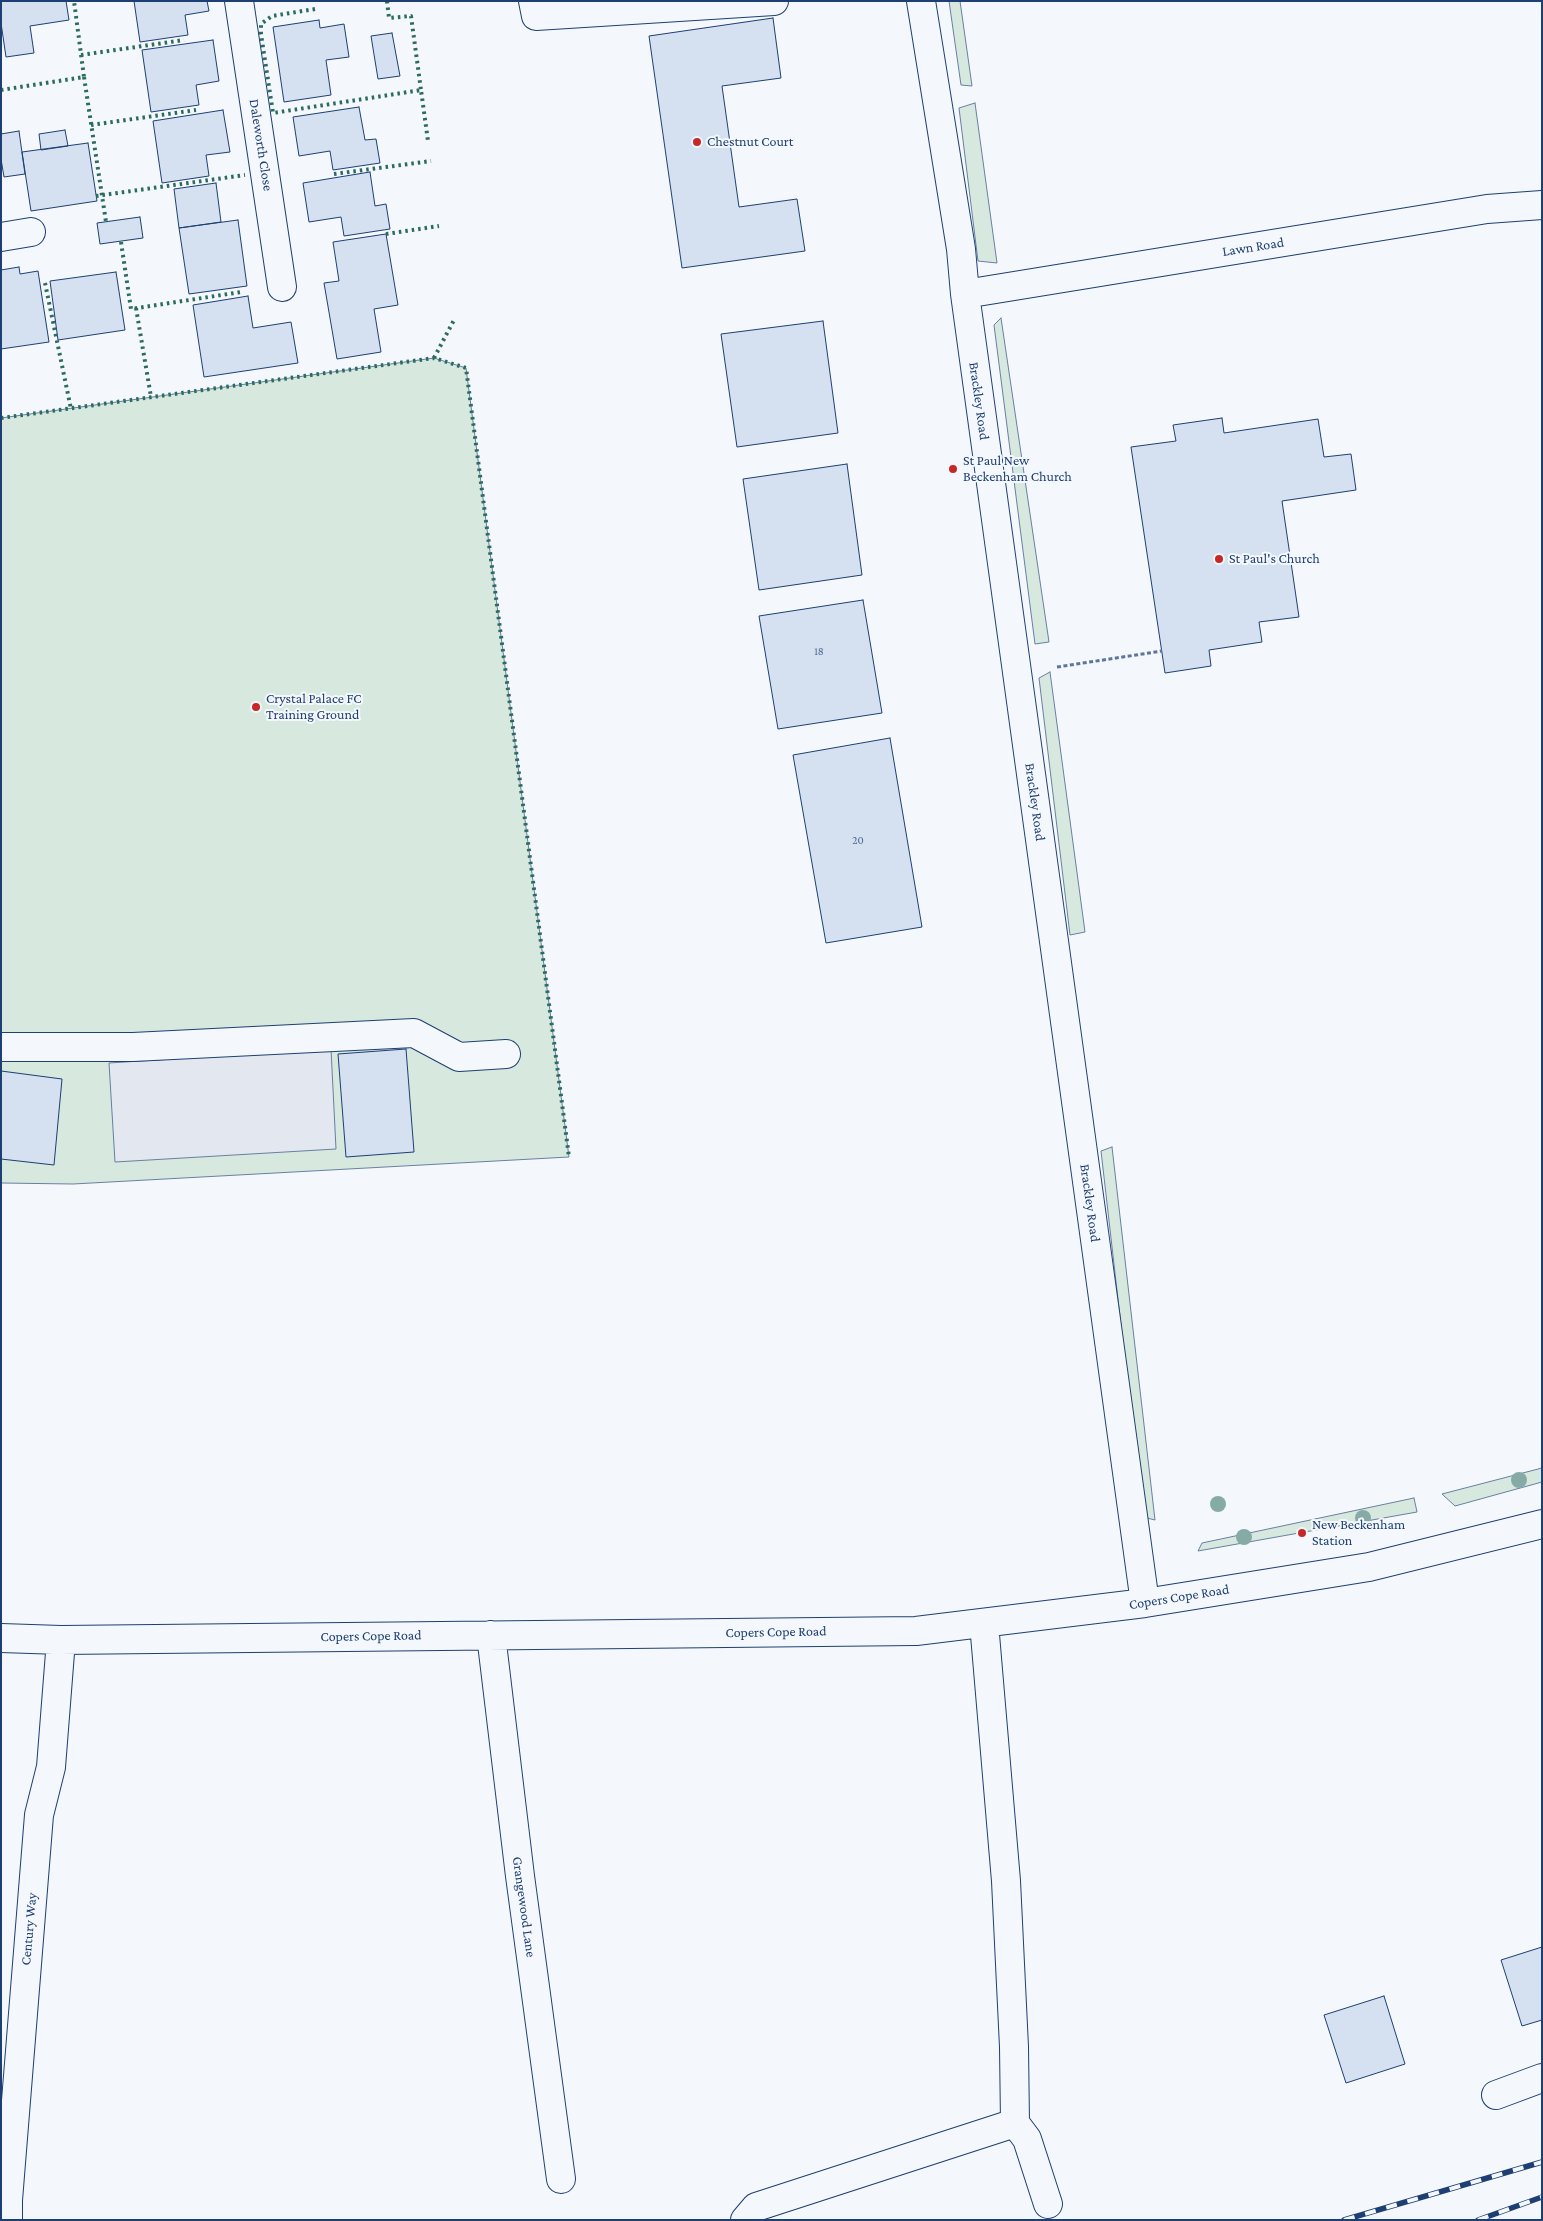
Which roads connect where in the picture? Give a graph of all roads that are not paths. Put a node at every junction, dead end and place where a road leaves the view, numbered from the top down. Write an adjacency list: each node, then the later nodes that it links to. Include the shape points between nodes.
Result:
1 (533, 1): 2 (street, via 536,16)
2 (774, 1)
3 (921, 1): 9 (street, Brackley Road, via 961,249)
4 (245, 2): 8 (street, Daleworth Close)
5 (1542, 205): 9 (street, Lawn Road, via 1487,209)
6 (31, 232): 7 (street)
7 (1, 237)
8 (282, 287)
9 (965, 294): 13 (street, Brackley Road)
10 (1, 1047): 11 (street, via 133,1047 414,1033 459,1057)
11 (506, 1054)
12 (1542, 1524): 13 (street, Copers Cope Road, via 1369,1567)
13 (1144, 1603): 14 (street, Copers Cope Road)
14 (984, 1623): 15 (street, Copers Cope Road, via 916,1630); 20 (street, via 1006,1881)
15 (491, 1635): 17 (street, Copers Cope Road); 21 (street, Grangewood Lane)
16 (1, 1638): 17 (street, Copers Cope Road)
17 (61, 1640): 23 (street, Century Way, via 51,1767 39,1815)
18 (1542, 2078): 19 (street)
19 (1496, 2095)
20 (1015, 2123): 22 (street, via 1027,2139); 24 (street, via 756,2207)
21 (561, 2179)
22 (1048, 2204)
23 (8, 2220)
24 (745, 2220)

